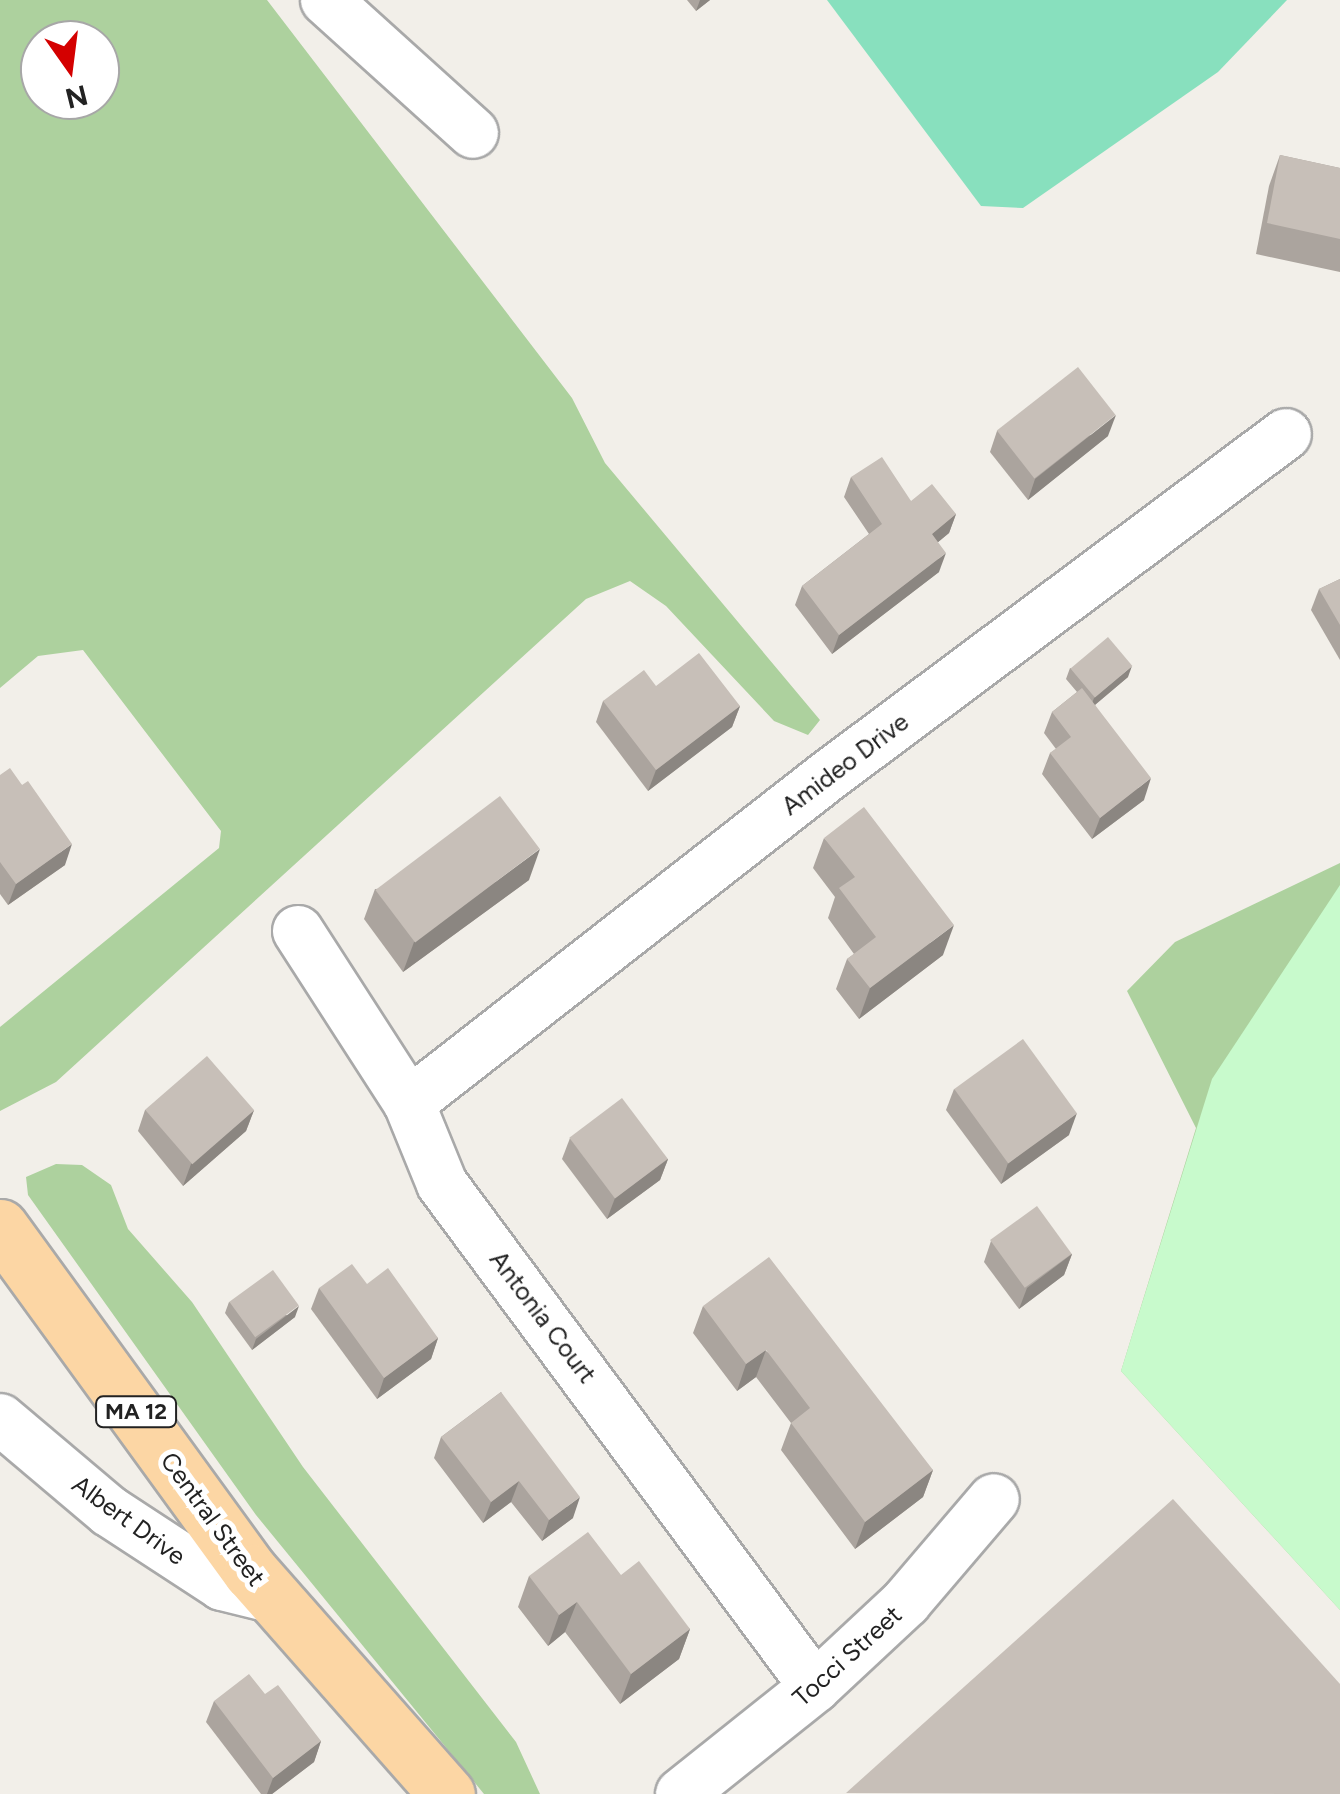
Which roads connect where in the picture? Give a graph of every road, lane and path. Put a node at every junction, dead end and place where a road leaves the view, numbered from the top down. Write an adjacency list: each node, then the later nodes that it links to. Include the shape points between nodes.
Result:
1 (326, 0): 2 (street)
2 (473, 132)
3 (1286, 434): 5 (street, Amideo Drive, via 829,774)
4 (298, 931): 5 (street, Antonia Court)
5 (410, 1103): 10 (street, Antonia Court, via 442,1184)
6 (0, 1227): 9 (main road, Central Street / MA 12)
7 (0, 1419): 9 (street, Albert Drive, via 109,1511 222,1585)
8 (994, 1498): 10 (street, Tocci Street, via 906,1602)
9 (271, 1597): 11 (main road, Central Street / MA 12)
10 (815, 1687): 12 (street, Tocci Street)
11 (447, 1794)
12 (681, 1794)

